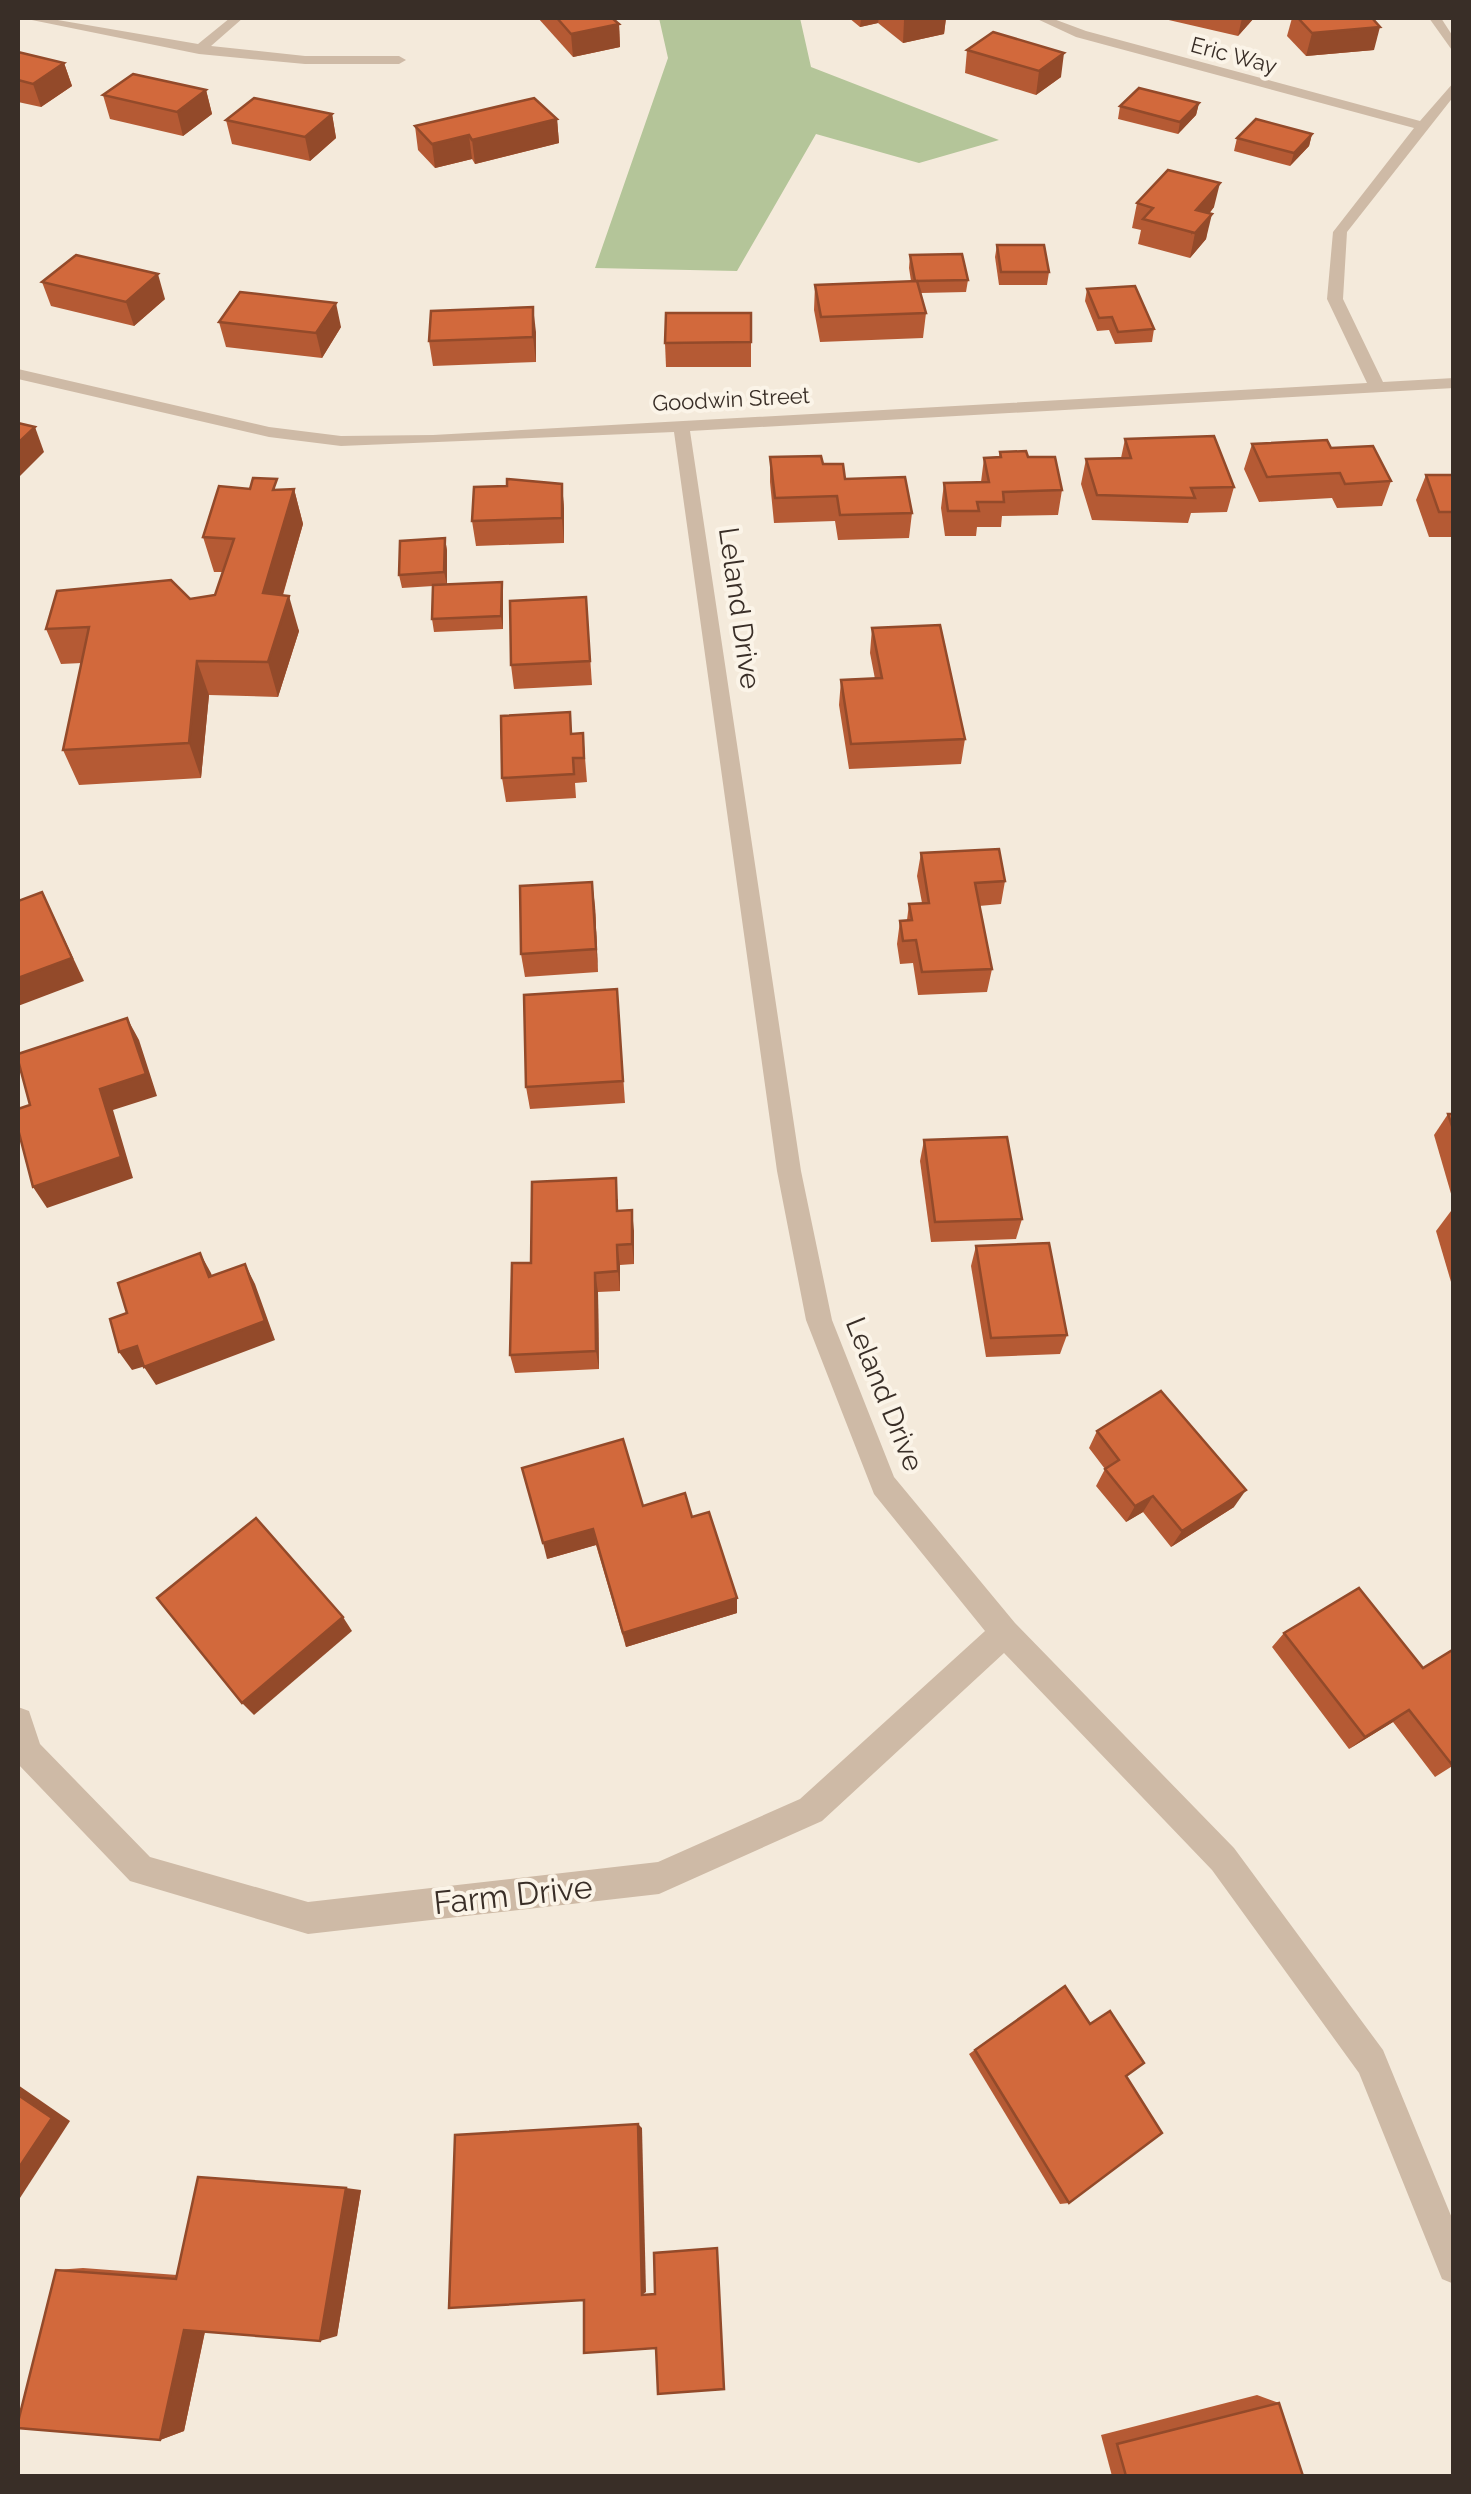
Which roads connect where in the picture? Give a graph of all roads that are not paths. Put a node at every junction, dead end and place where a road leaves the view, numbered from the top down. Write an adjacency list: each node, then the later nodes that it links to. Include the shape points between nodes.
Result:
1 (28, 18): 6 (street)
2 (237, 18): 6 (street)
3 (1040, 18): 9 (street, Eric Way)
4 (1435, 18): 5 (street)
5 (1454, 49)
6 (199, 50): 7 (street, via 327,65)
7 (399, 60)
8 (1454, 86): 9 (street)
9 (1420, 125): 12 (street, via 1340,232 1335,299)
10 (18, 374): 13 (street, Goodwin Street, via 269,432 341,441)
11 (1454, 383): 12 (street, Goodwin Street)
12 (1377, 387): 13 (street, Goodwin Street)
13 (681, 424): 14 (street, Leland Drive, via 789,1171 819,1320 884,1485)
14 (1005, 1633): 15 (street, Farm Drive, via 810,1810 659,1878 308,1918 141,1870 28,1752); 16 (street, Leland Drive, via 1224,1858 1371,2062)
15 (18, 1722)
16 (1454, 2267)

